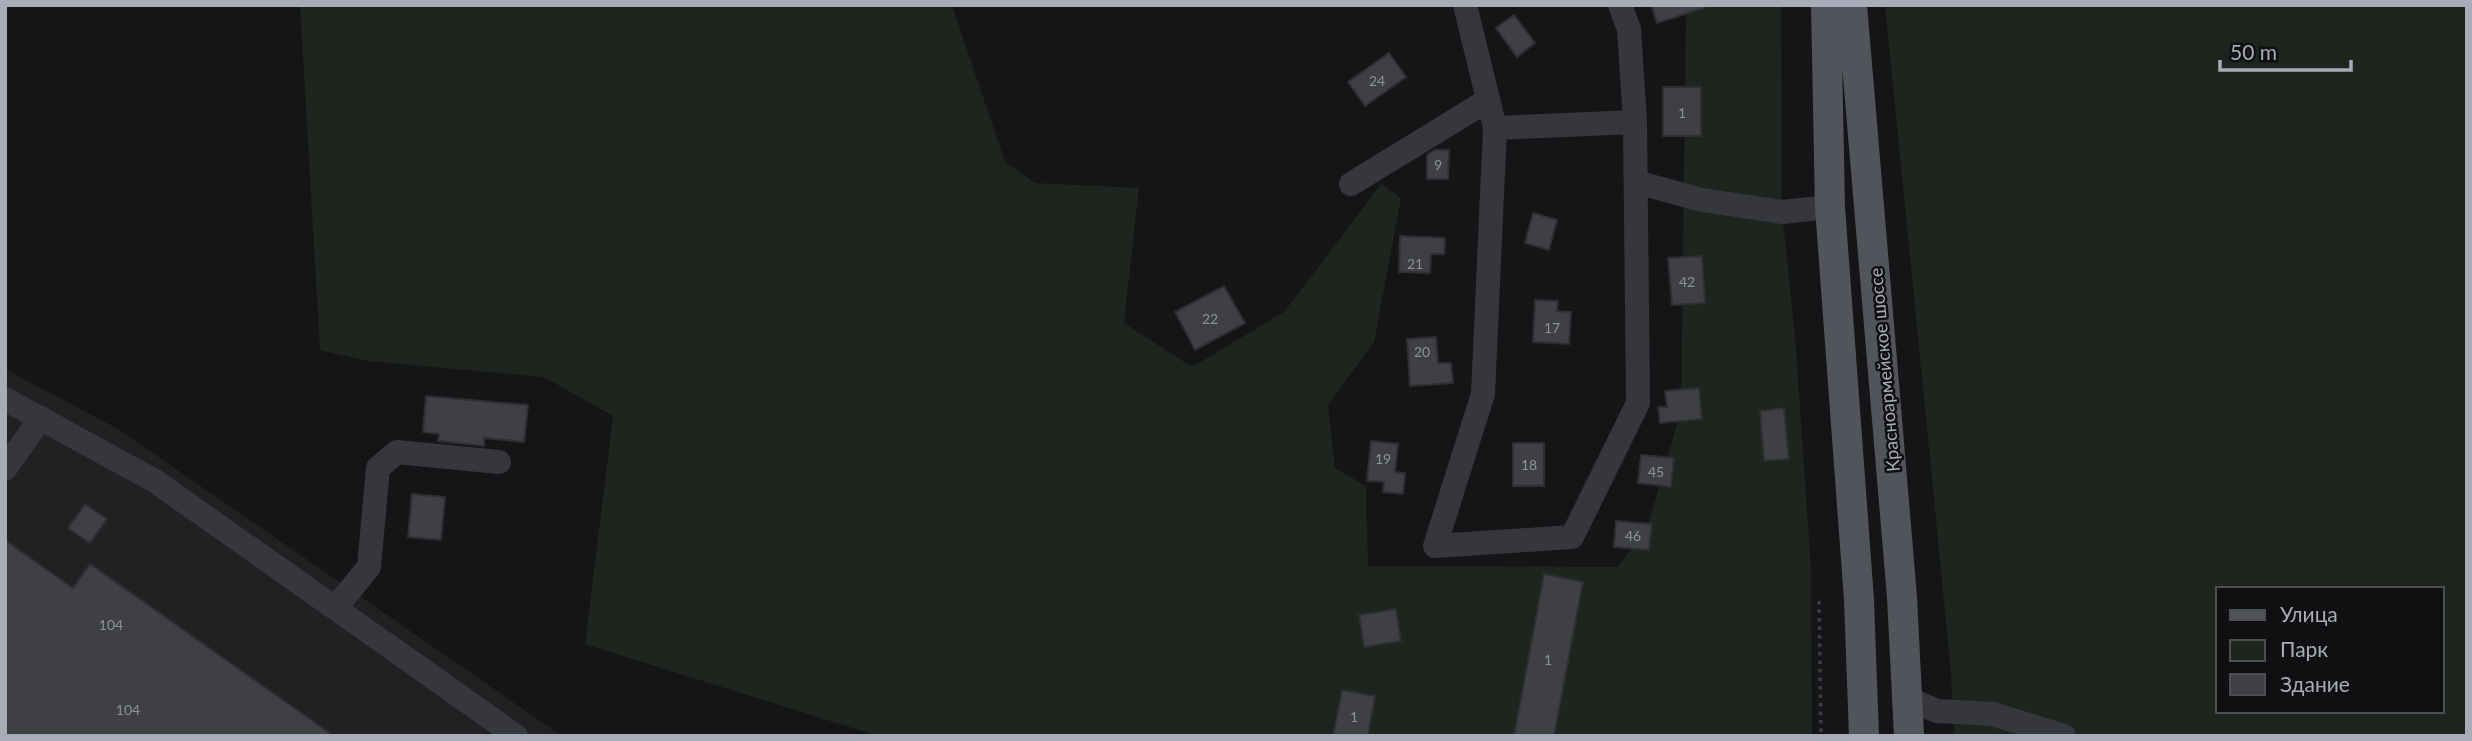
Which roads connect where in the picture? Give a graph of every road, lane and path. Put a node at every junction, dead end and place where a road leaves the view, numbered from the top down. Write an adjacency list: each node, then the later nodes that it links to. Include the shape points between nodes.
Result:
1 (1465, 5): 5 (street)
2 (1620, 5): 6 (street, via 1629,29)
3 (1826, 5): 10 (main road)
4 (1852, 5): 17 (main road, Красноармейское шоссе)
5 (1488, 100): 7 (street); 9 (street)
6 (1635, 122): 7 (street); 8 (street)
7 (1495, 128): 8 (street, via 1483,394 1436,546 1572,537 1638,402)
8 (1636, 182): 10 (street, via 1702,200 1782,212)
9 (1351, 184)
10 (1830, 206): 20 (main road, via 1859,600)
11 (5, 399): 12 (street)
12 (41, 418): 14 (street); 16 (street, via 155,481)
13 (499, 462): 16 (street, via 397,452 378,468 369,567)
14 (5, 469)
15 (1819, 601): 19 (path)
16 (335, 608): 18 (street)
17 (1909, 699): 21 (main road, Красноармейское шоссе); 22 (street, via 1937,711 1993,714)
18 (516, 736)
19 (1821, 736)
20 (1864, 736)
21 (1909, 736)
22 (2064, 736)

